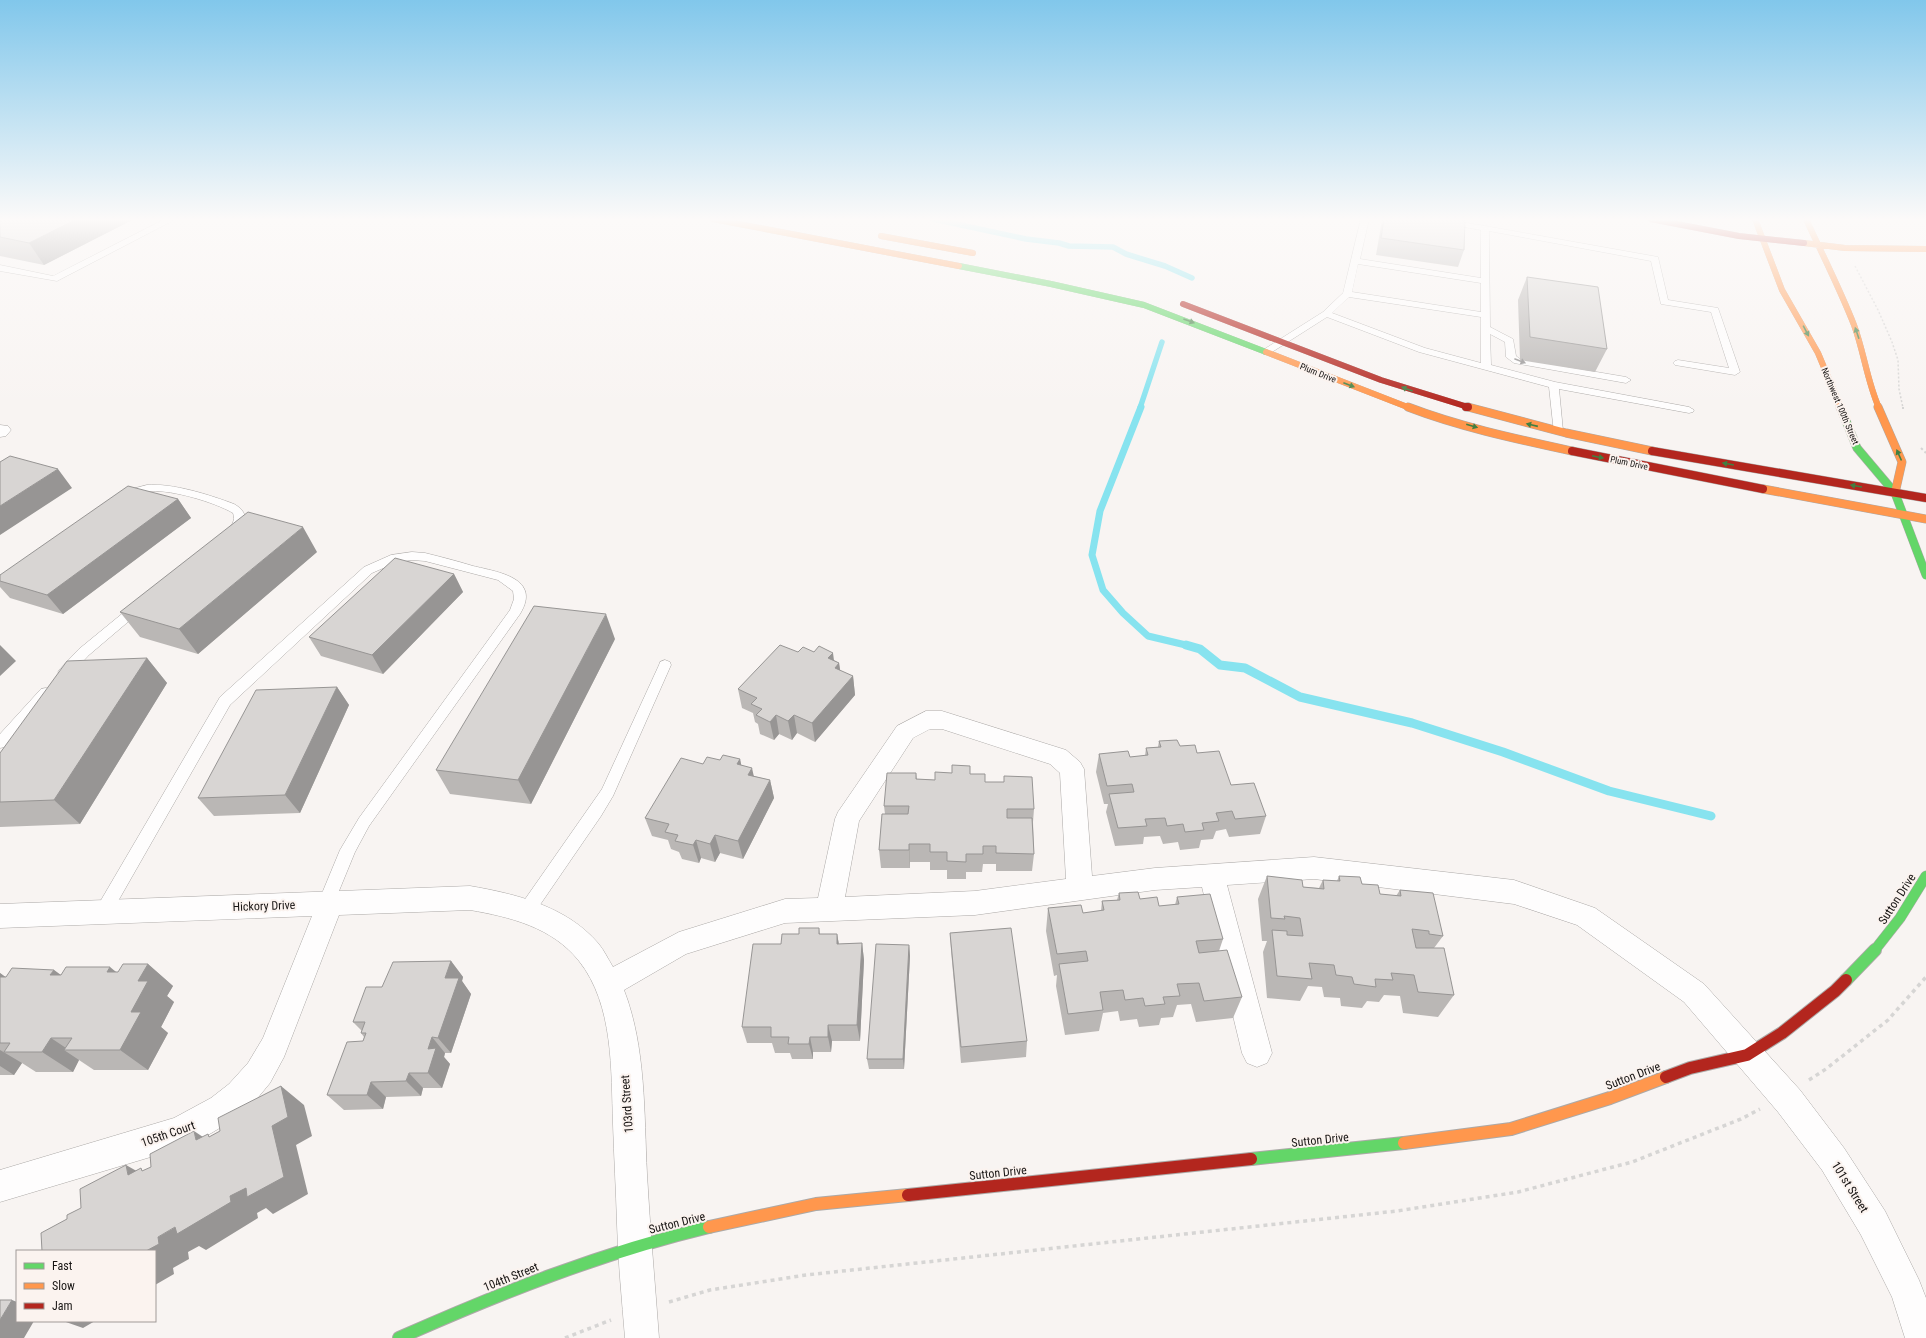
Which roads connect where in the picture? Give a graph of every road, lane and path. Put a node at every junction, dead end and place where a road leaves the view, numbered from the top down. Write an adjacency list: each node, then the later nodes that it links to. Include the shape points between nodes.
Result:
1 (1034, 281): 21 (main road, Plum Drive, one-way to 21, via 1144,305)
2 (1350, 281): 9 (lane)
3 (1485, 281): 18 (lane)
4 (1660, 281): 22 (lane, via 1664,302 1715,310 1735,372)
5 (1779, 281): 28 (main road, Northwest 100th Street, one-way to 28, via 1818,353 1858,448)
6 (1834, 281): 28 (main road, one-way to 6, via 1902,462 1871,390 1854,325)
7 (1383, 289): 12 (lane)
8 (1402, 292): 14 (lane)
9 (1347, 294): 12 (lane); 17 (lane)
10 (1421, 295): 15 (lane)
11 (1442, 298): 16 (lane)
12 (1381, 299): 14 (lane)
13 (1176, 301): 20 (main road, Plum Drive)
14 (1400, 302): 15 (lane)
15 (1420, 305): 16 (lane)
16 (1441, 308): 18 (lane)
17 (1326, 314): 20 (lane); 23 (lane, via 1422,350)
18 (1486, 315): 19 (lane)
19 (1487, 329): 23 (lane); 24 (lane, one-way to 24, via 1510,341 1511,357 1517,361)
20 (1284, 341): 21 (lane); 27 (main road, Plum Drive, one-way to 20, via 1417,392)
21 (1266, 352): 31 (main road, Plum Drive, one-way to 31, via 1427,414 1526,441 1687,476)
22 (1678, 363)
23 (1486, 367): 25 (lane)
24 (1626, 380)
25 (1554, 385): 26 (lane); 27 (lane)
26 (1689, 410)
27 (1558, 431): 28 (main road, Plum Drive, one-way to 27, via 1610,443)
28 (1895, 493): 29 (main road, Plum Drive); 31 (main road)
29 (1926, 498)
30 (112, 501): 33 (lane, via 126,494 155,488 169,489 227,505 237,510 240,518 237,527)
31 (1904, 514): 32 (main road, Plum Drive); 34 (main road)
32 (1926, 519)
33 (221, 542)
34 (1926, 575)
35 (150, 598): 37 (lane, via 84,652)
36 (666, 665): 43 (lane, via 608,792)
37 (0, 743)
38 (1212, 876): 40 (street, 101st Street, via 1155,879); 48 (street); 49 (street, 101st Street, via 1314,868 1514,892 1586,916 1694,993)
39 (1926, 876): 49 (main road, Sutton Drive, via 1917,894 1881,944 1835,991 1782,1033)
40 (1080, 889): 42 (street, 101st Street, via 975,903); 42 (street, via 1072,769 1058,758 942,720 926,720 905,732 847,819)
41 (326, 903): 43 (street, Hickory Drive, via 470,898 510,904); 44 (street, Hickory Drive); 44 (lane, via 348,850 364,822 516,611 521,600 519,589 513,582 425,557 395,558 368,570 225,701); 51 (street, 105th Court, via 327,912 274,1047 259,1073 240,1095 192,1127)
42 (829, 909): 47 (street, 101st Street, via 784,911 679,944)
43 (527, 910): 47 (street, 103rd Street, via 561,928 589,952)
44 (103, 912): 45 (street, Hickory Drive)
45 (0, 916)
46 (1926, 977): 50 (path, via 1888,1020 1826,1069)
47 (608, 984): 52 (street, 103rd Street, via 616,1002 624,1044)
48 (1257, 1053)
49 (1747, 1055): 50 (street, 101st Street); 52 (main road, Sutton Drive, via 1690,1068 1610,1098 1512,1129 1407,1143 816,1204)
50 (1784, 1096): 53 (path, via 1742,1119 1632,1162 1518,1192 1397,1211 806,1274 710,1290); 56 (street, 101st Street, via 1833,1159 1872,1223 1906,1292)
51 (0, 1186)
52 (634, 1246): 53 (street, 103rd Street); 54 (main road, 104th Street, via 504,1292)
53 (641, 1324): 55 (path)
54 (399, 1338)
55 (565, 1338)
56 (1922, 1338)

